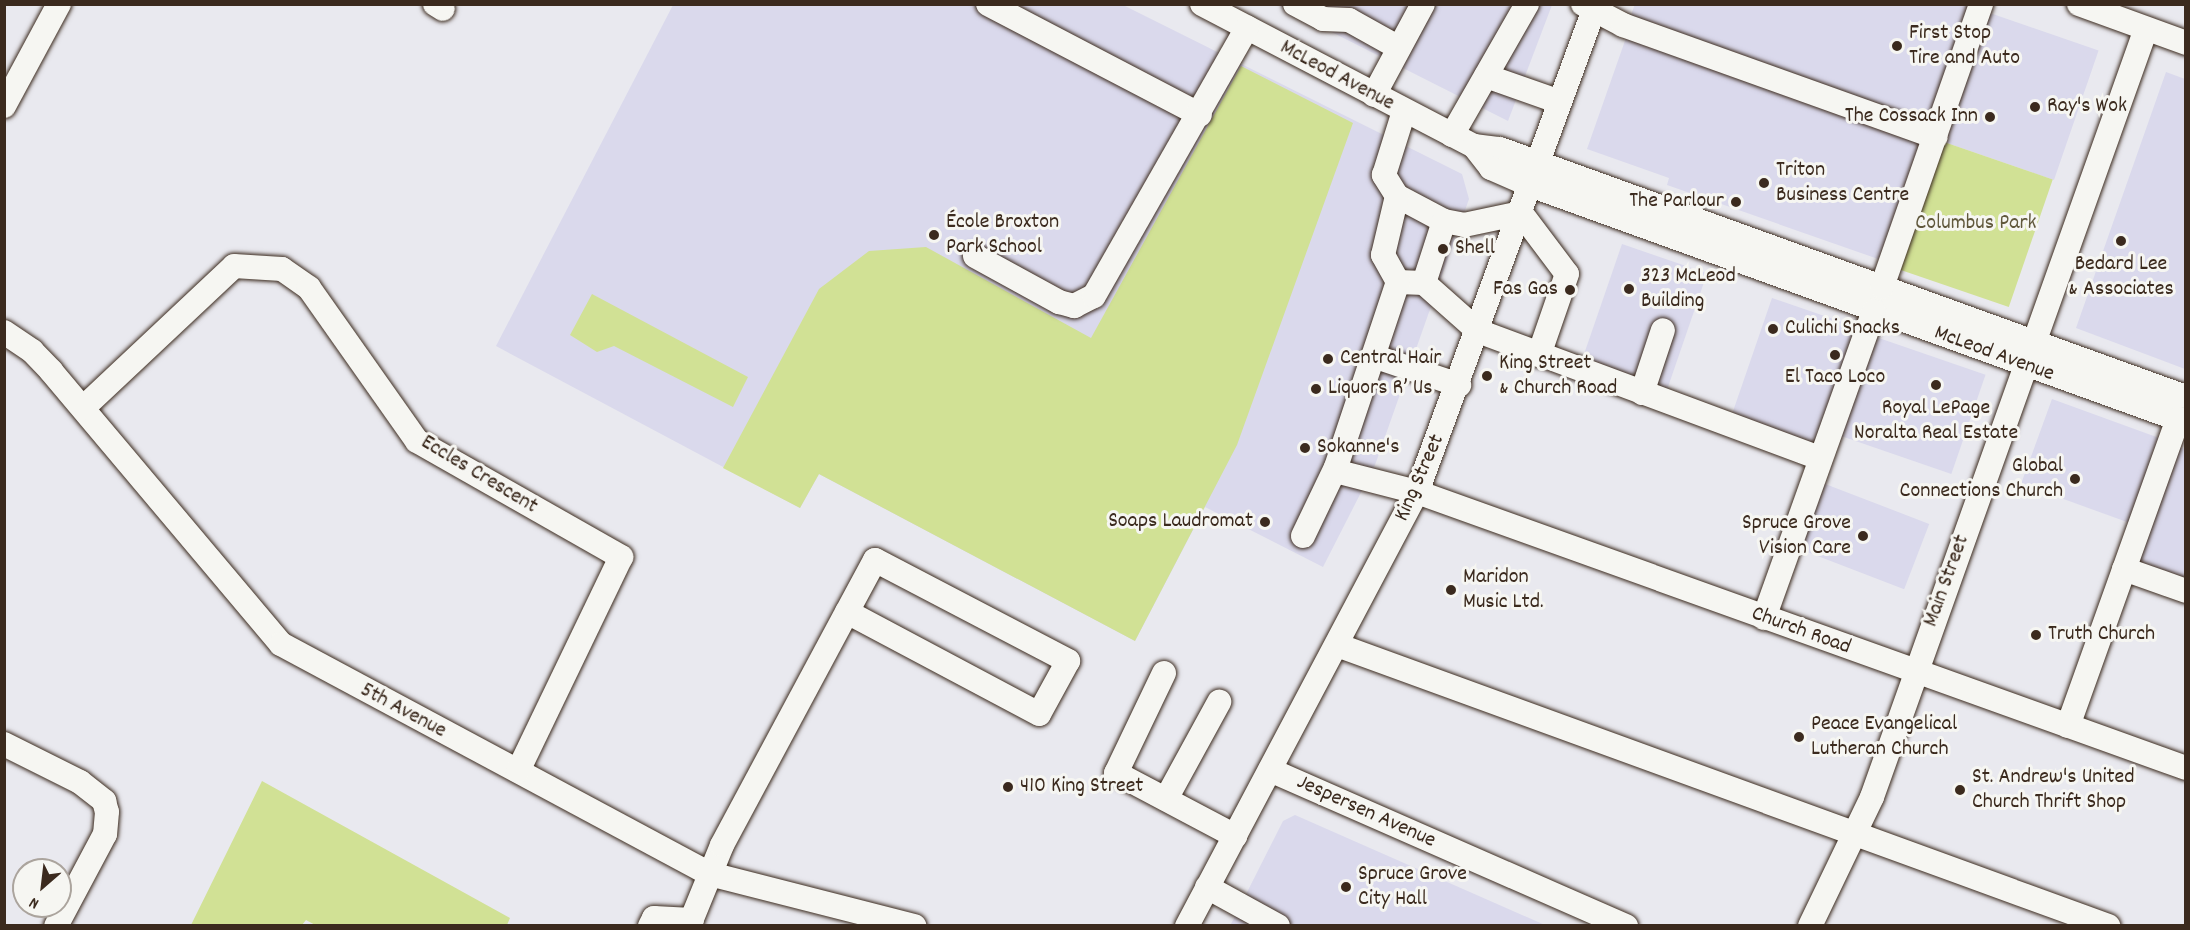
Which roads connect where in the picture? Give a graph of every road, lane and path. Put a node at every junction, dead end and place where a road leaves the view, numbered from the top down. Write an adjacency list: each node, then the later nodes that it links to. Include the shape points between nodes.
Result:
1 (59, 4): 17 (street)
2 (988, 4): 19 (street)
3 (1202, 4): 10 (street, McLeod Avenue)
4 (1295, 4): 13 (street, via 1323,18 1349,20)
5 (1423, 4): 13 (street)
6 (1527, 4): 14 (street)
7 (1982, 4): 21 (street)
8 (2079, 4): 11 (street)
9 (1591, 7): 16 (street, King Street); 21 (street)
10 (1246, 28): 15 (street, McLeod Avenue); 19 (street)
11 (2146, 29): 12 (street); 34 (street, Main Street)
12 (2186, 43)
13 (1399, 48): 15 (street)
14 (1486, 75): 16 (street); 20 (street)
15 (1374, 95): 18 (street, McLeod Avenue)
16 (1560, 102): 22 (street, King Street)
17 (4, 106)
18 (1404, 111): 20 (street, McLeod Avenue); 23 (street, via 1384,175)
19 (1200, 115): 26 (street, via 1100,287 1086,302 1074,306 1059,302)
20 (1452, 135): 22 (street, McLeod Avenue, via 1474,146 1500,149)
21 (1936, 137): 29 (street)
22 (1534, 174): 24 (street, King Street); 29 (street, McLeod Avenue); 30 (street, McLeod Avenue)
23 (1397, 196): 25 (street); 27 (street, via 1383,255)
24 (1521, 213): 25 (street, via 1464,225); 32 (street, King Street); 35 (street, via 1567,274)
25 (1444, 221): 28 (street)
26 (975, 256)
27 (1398, 282): 28 (street); 36 (street)
28 (1424, 283): 32 (street)
29 (1882, 287): 34 (street, McLeod Avenue)
30 (1874, 311): 37 (street, McLeod Avenue); 42 (street)
31 (1663, 330): 39 (street)
32 (1478, 331): 35 (street); 38 (street, King Street)
33 (4, 332): 40 (street, 5th Avenue, via 32,351)
34 (2032, 342): 37 (street, Main Street); 41 (street, McLeod Avenue)
35 (1539, 355): 39 (street)
36 (1373, 356): 38 (street); 43 (street)
37 (2024, 365): 41 (street, McLeod Avenue); 51 (street, Main Street)
38 (1459, 385): 44 (street, King Street)
39 (1642, 393): 42 (street)
40 (83, 408): 58 (street, 5th Avenue, via 281,644); 58 (street, Eccles Crescent, via 234,266 282,269 309,288 417,441 621,557)
41 (2183, 413): 46 (street)
42 (1820, 458): 49 (street)
43 (1335, 471): 44 (street, Church Road); 45 (street)
44 (1417, 492): 49 (street, Church Road); 50 (street, King Street)
45 (1303, 536)
46 (2124, 569): 47 (street); 54 (street)
47 (2186, 591)
48 (847, 612): 48 (street, via 874,560 1068,661 1039,714); 62 (street)
49 (1764, 618): 51 (street, Church Road)
50 (1337, 645): 57 (street, King Street); 60 (street)
51 (1915, 671): 54 (street, Church Road); 60 (street, Main Street)
52 (1164, 673): 59 (street, via 1116,773)
53 (1219, 702): 59 (street)
54 (2068, 726): 56 (street, Church Road)
55 (4, 744): 66 (street, via 80,782 104,801 105,834)
56 (2186, 768)
57 (1270, 770): 61 (street, King Street); 65 (street, Jespersen Avenue)
58 (518, 771): 62 (street, 5th Avenue)
59 (1166, 799): 61 (street)
60 (1857, 835): 71 (street, Main Street); 72 (street)
61 (1235, 836): 63 (street, King Street)
62 (710, 874): 64 (street); 68 (street, 5th Avenue)
63 (1207, 887): 69 (street, King Street); 70 (street)
64 (691, 923): 67 (street, via 654,918)
65 (1616, 924)
66 (56, 926)
67 (650, 926)
68 (914, 926)
69 (1186, 926)
70 (1278, 926)
71 (1810, 926)
72 (2108, 926)

